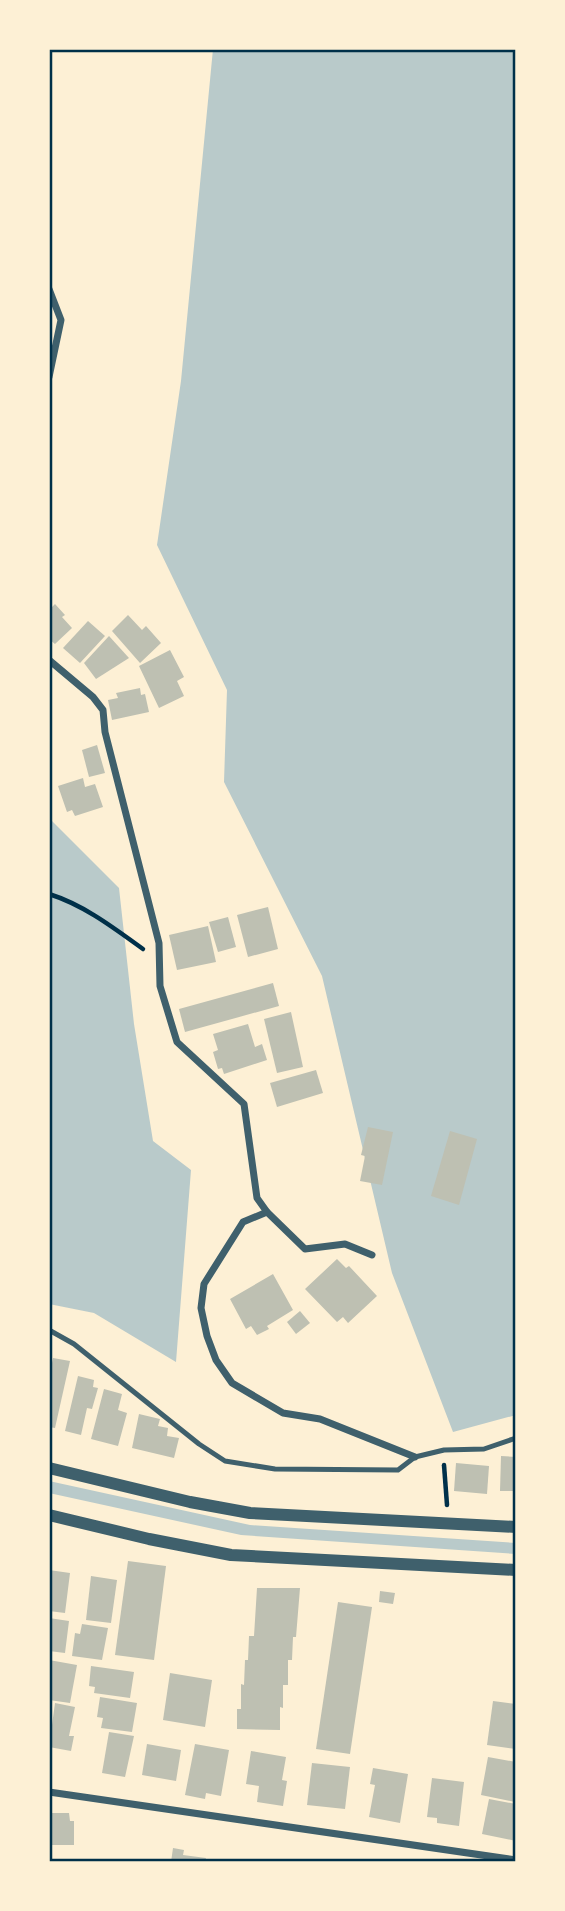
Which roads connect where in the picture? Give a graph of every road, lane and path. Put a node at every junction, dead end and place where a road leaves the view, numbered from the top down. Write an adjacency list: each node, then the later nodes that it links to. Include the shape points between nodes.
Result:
1 (49, 289): 2 (street, via 61,320)
2 (49, 377)
3 (49, 660): 5 (street, via 103,710 159,943)
4 (49, 894): 5 (path, via 103,920)
5 (158, 960): 6 (street, via 160,986 177,1042 244,1104 257,1198)
6 (267, 1212): 7 (street, via 305,1249 345,1244); 11 (street, via 243,1222 204,1284 201,1308 216,1360 232,1383 283,1412 320,1419)
7 (372, 1255)
8 (49, 1330): 11 (lane, via 74,1344 225,1461 275,1469 398,1470)
9 (516, 1438): 10 (lane, via 484,1449)
10 (444, 1450): 11 (lane); 13 (path)
11 (415, 1457)
12 (49, 1468): 15 (street, via 250,1513)
13 (444, 1492)
14 (49, 1515): 16 (street, via 231,1555)
15 (516, 1527)
16 (516, 1570)
17 (49, 1792): 18 (street)
18 (516, 1860)

